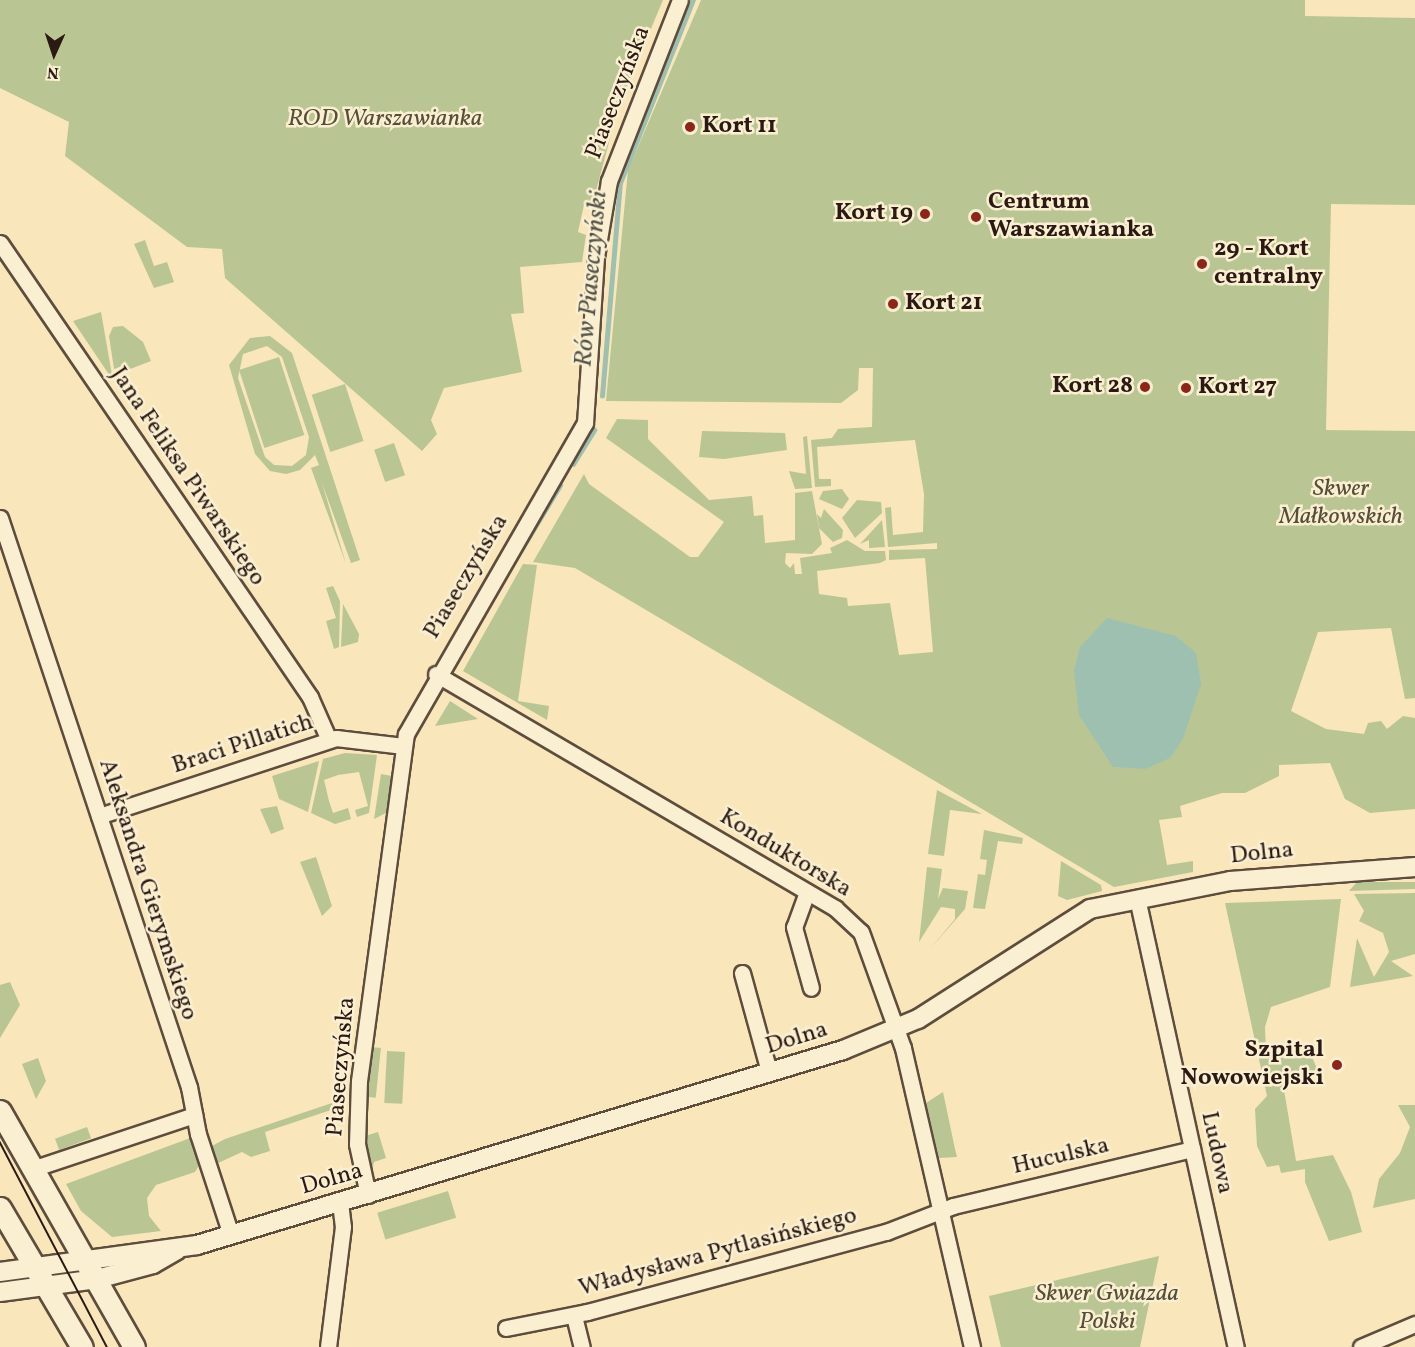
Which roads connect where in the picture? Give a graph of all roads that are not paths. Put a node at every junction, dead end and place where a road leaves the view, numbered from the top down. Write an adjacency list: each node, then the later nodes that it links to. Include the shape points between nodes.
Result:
1 (680, 0): 4 (street, Piaseczyńska, via 609,181 596,257 585,423)
2 (0, 243): 5 (street, Jana Feliksa Piwarskiego, via 310,697)
3 (0, 518): 7 (street, Aleksandra Gierymskiego)
4 (436, 674): 6 (street, Piaseczyńska, via 411,720); 9 (street, Konduktorska)
5 (329, 740): 6 (street, Braci Pillatich); 7 (street, Braci Pillatich)
6 (404, 746): 19 (street, Piaseczyńska, via 359,1074 357,1144)
7 (99, 816): 16 (street, Aleksandra Gierymskiego)
8 (1415, 867): 10 (street, Dolna, via 1240,879)
9 (807, 892): 12 (street, via 794,927); 13 (street, Konduktorska, via 861,932)
10 (1137, 898): 13 (street, Dolna, via 1072,918); 17 (street, Ludowa)
11 (742, 973): 14 (street)
12 (812, 988)
13 (898, 1030): 14 (street, Dolna); 22 (street, Konduktorska)
14 (769, 1072): 19 (street, Dolna)
15 (0, 1111): 18 (main road)
16 (194, 1115): 18 (street); 23 (street, Aleksandra Gierymskiego)
17 (1192, 1149): 22 (street, Huculska); 39 (street, Ludowa)
18 (32, 1169): 25 (main road)
19 (368, 1195): 20 (street, Dolna)
20 (340, 1203): 23 (street, Dolna); 36 (street, via 343,1227)
21 (0, 1208): 26 (main road)
22 (941, 1212): 31 (street, Władysława Pytlasińskiego); 38 (street, Konduktorska)
23 (231, 1235): 24 (street, Dolna)
24 (177, 1250): 25 (street, Dolna); 28 (street, Dolna, via 153,1264)
25 (82, 1257): 26 (street, Dolna); 28 (main road)
26 (32, 1265): 27 (street, Dolna); 29 (main road)
27 (0, 1272)
28 (97, 1279): 29 (street, Dolna); 35 (main road)
29 (46, 1287): 30 (street, Dolna); 34 (main road)
30 (0, 1292)
31 (574, 1316): 33 (street, Władysława Pytlasińskiego, via 562,1313); 37 (street)
32 (1415, 1324): 40 (street)
33 (506, 1328)
34 (82, 1347)
35 (134, 1347)
36 (328, 1347)
37 (582, 1347)
38 (972, 1347)
39 (1236, 1347)
40 (1360, 1347)

